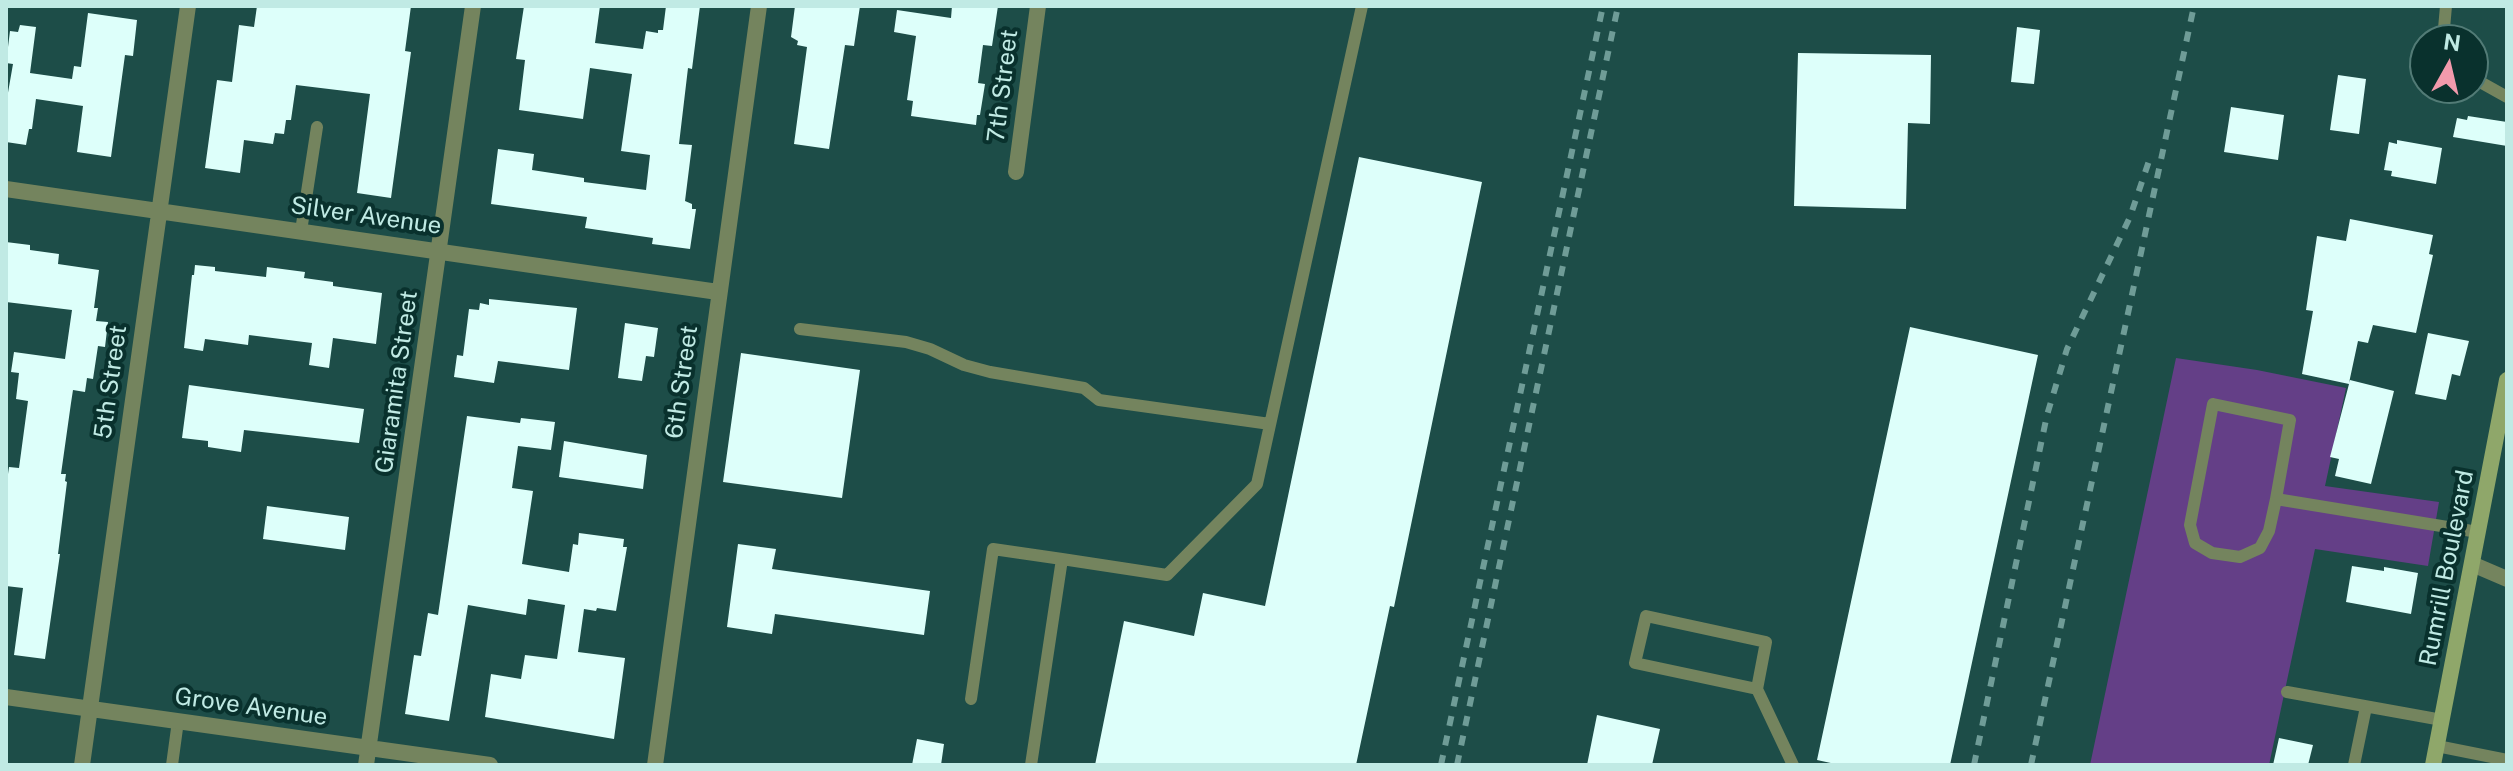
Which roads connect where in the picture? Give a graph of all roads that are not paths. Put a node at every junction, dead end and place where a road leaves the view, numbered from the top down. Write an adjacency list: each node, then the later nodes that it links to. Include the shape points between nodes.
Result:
1 (188, 6): 11 (street, 5th Street)
2 (473, 6): 13 (street, Giaramita Street)
3 (759, 6): 14 (street, 6th Street)
4 (1038, 6): 9 (street, 7th Street)
5 (1362, 6): 17 (lane)
6 (2489, 87): 7 (lane)
7 (2507, 97)
8 (317, 127): 12 (lane)
9 (1016, 172)
10 (6, 189): 11 (street, Silver Avenue)
11 (159, 209): 12 (street, Silver Avenue); 28 (street, 5th Street)
12 (301, 231): 13 (street, Silver Avenue)
13 (439, 251): 14 (street, Silver Avenue); 32 (street, Giaramita Street)
14 (718, 292): 37 (street, 6th Street)
15 (800, 329): 17 (lane, via 906,342 990,372 1084,388 1099,400)
16 (2507, 380): 19 (main road, Rumrill Boulevard)
17 (1270, 424): 20 (lane, via 1257,484 1167,575)
18 (2276, 499): 18 (lane, via 2290,420 2213,404 2190,525 2195,543 2212,553 2240,557 2260,548); 19 (lane)
19 (2478, 532): 21 (main road, Rumrill Boulevard)
20 (1062, 559): 26 (lane, via 993,549); 38 (lane)
21 (2472, 564): 22 (street); 29 (main road, Rumrill Boulevard)
22 (2507, 579)
23 (1757, 689): 23 (lane, via 1635,663 1646,616 1766,642); 39 (lane)
24 (2287, 692): 27 (lane)
25 (6, 697): 28 (street, Grove Avenue)
26 (971, 699)
27 (2366, 707): 29 (lane); 40 (lane)
28 (89, 709): 30 (street, Grove Avenue); 34 (street, 5th Street)
29 (2442, 720): 31 (main road, Rumrill Boulevard)
30 (178, 721): 32 (street, Grove Avenue); 35 (lane)
31 (2437, 746): 33 (lane); 41 (main road, Rumrill Boulevard)
32 (368, 757): 36 (street, Grove Avenue)
33 (2507, 760)
34 (82, 765)
35 (172, 765)
36 (490, 765)
37 (655, 765)
38 (1031, 765)
39 (1793, 765)
40 (2354, 765)
41 (2433, 765)

